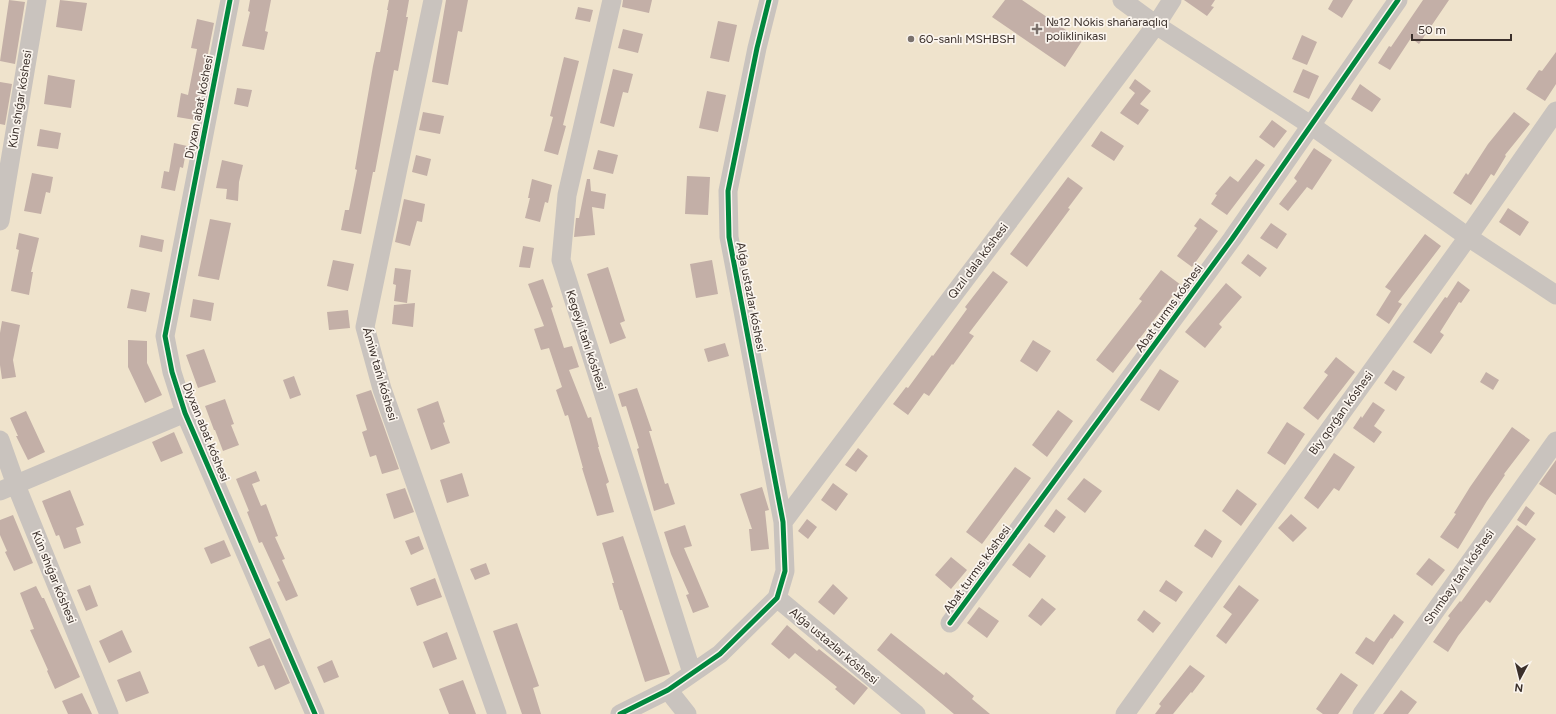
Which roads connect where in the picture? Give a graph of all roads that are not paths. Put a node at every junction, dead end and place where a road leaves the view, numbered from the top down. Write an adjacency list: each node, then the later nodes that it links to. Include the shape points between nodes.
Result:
1 (37, 0): 12 (street, Kún shıǵar kóshesi)
2 (230, 0): 15 (street, Diyxan abat kóshesi, via 166,336 172,372)
3 (433, 0): 26 (street, Ámiw tańı kóshesi, via 365,327 382,389)
4 (612, 0): 22 (street, Kegeyli tańı kóshesi, via 566,195 561,260)
5 (769, 0): 19 (street, Alǵa ustazlar kóshesi, via 728,191 729,236)
6 (1122, 0): 9 (street)
7 (1172, 0): 9 (street, Qızıl dala kóshesi)
8 (1398, 0): 11 (street, Abat turmıs kóshesi)
9 (1156, 25): 11 (street); 19 (street, Qızıl dala kóshesi)
10 (1556, 111): 13 (street, Biy qorǵan kóshesi)
11 (1312, 126): 13 (street); 21 (street, Abat turmıs kóshesi)
12 (0, 221)
13 (1468, 237): 14 (street); 30 (street, Biy qorǵan kóshesi)
14 (1556, 295)
15 (185, 414): 18 (street); 25 (street, Diyxan abat kóshesi)
16 (0, 440): 18 (street, Kún shıǵar kóshesi)
17 (1556, 441): 31 (street, Shımbay tańı kóshesi)
18 (8, 488): 24 (street, Kún shıǵar kóshesi)
19 (783, 522): 20 (street, Alǵa ustazlar kóshesi, via 785,571)
20 (777, 598): 22 (street, via 720,654); 29 (street, Alǵa ustazlar kóshesi)
21 (950, 623)
22 (692, 673): 23 (street)
23 (668, 690): 27 (street); 28 (street)
24 (109, 714)
25 (315, 714)
26 (496, 714)
27 (620, 714)
28 (687, 714)
29 (916, 714)
30 (1125, 714)
31 (1362, 714)

